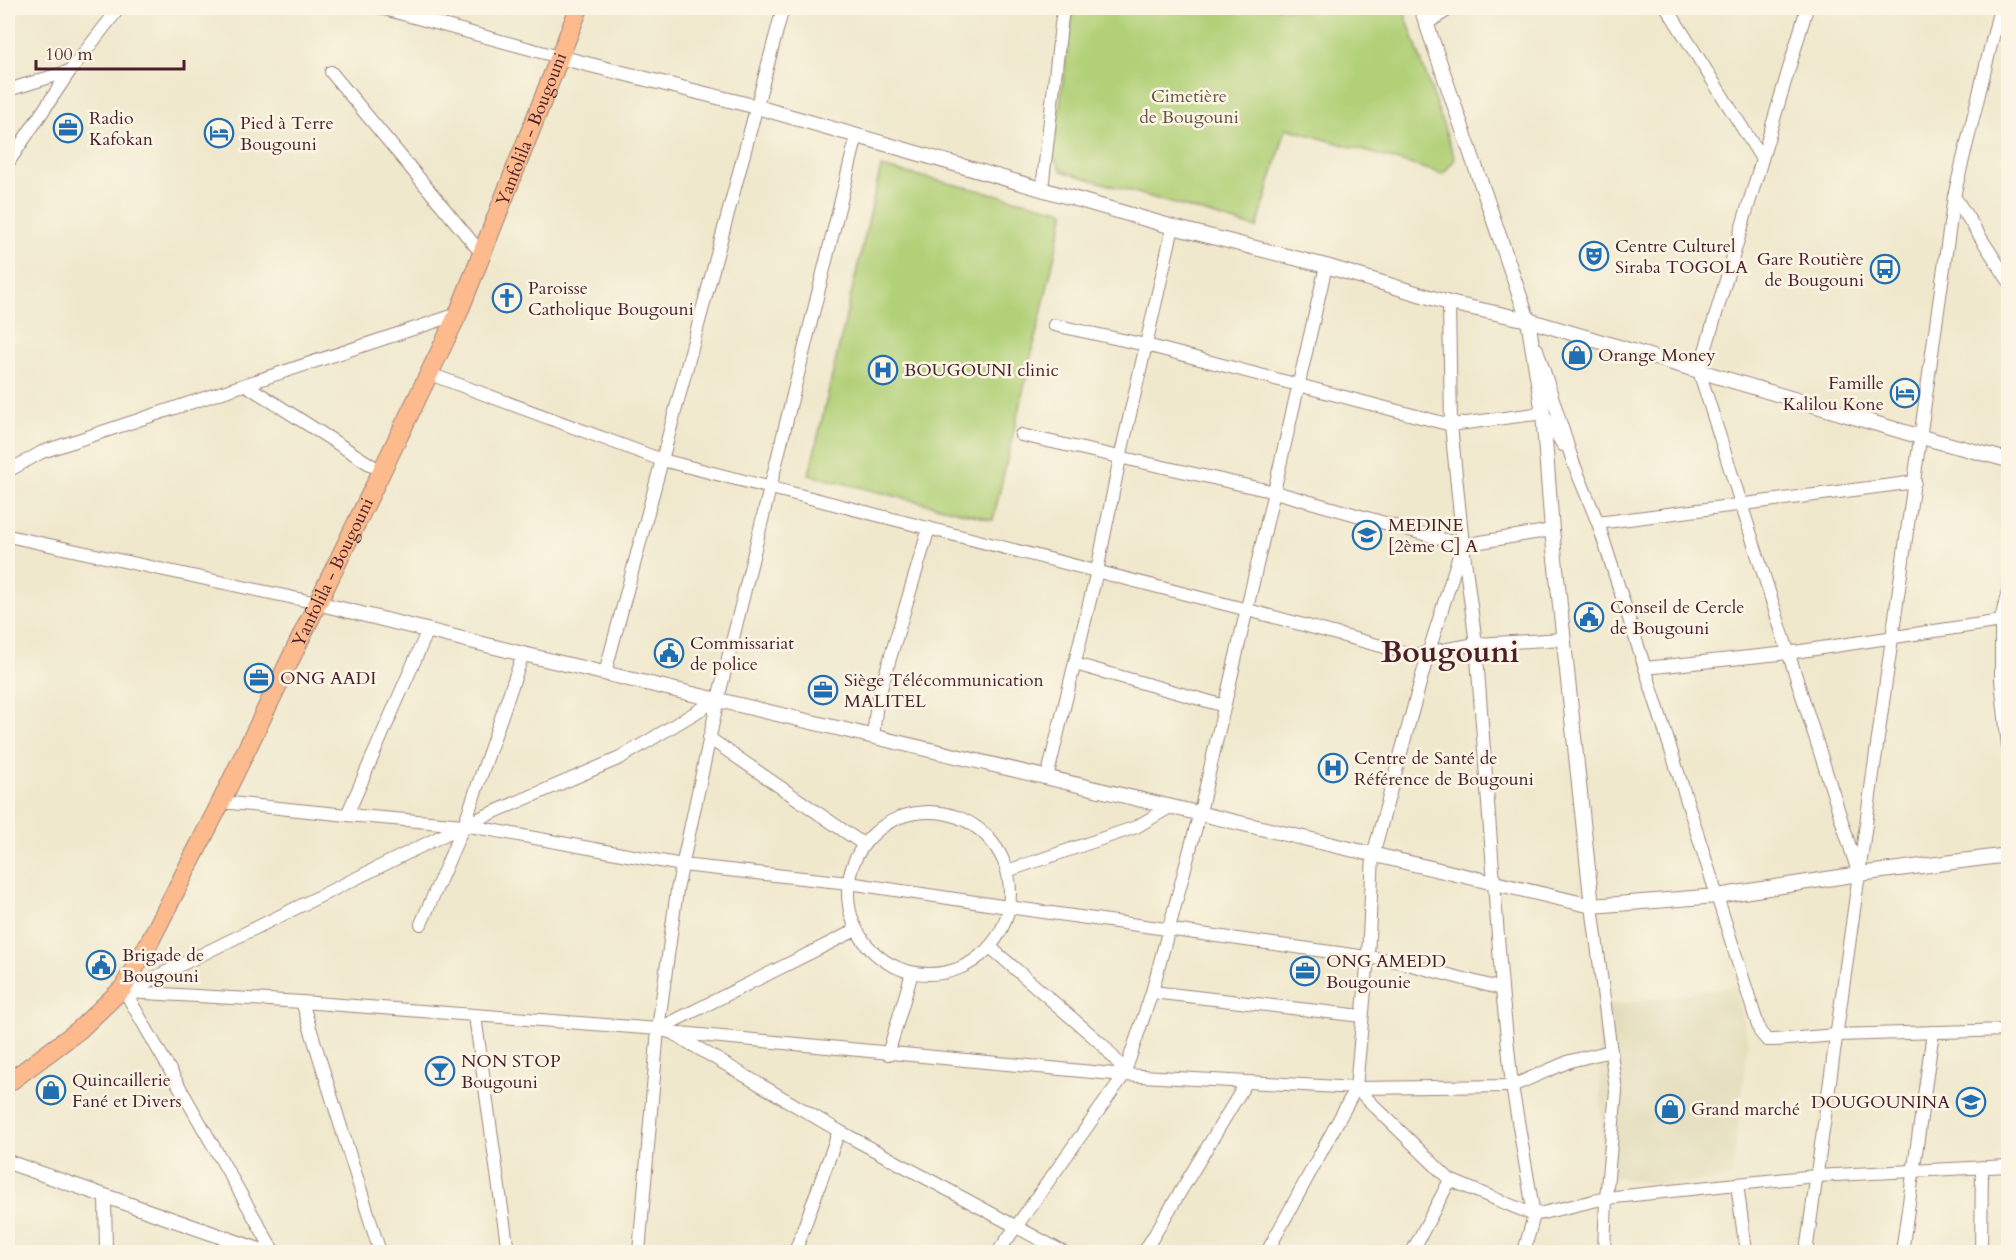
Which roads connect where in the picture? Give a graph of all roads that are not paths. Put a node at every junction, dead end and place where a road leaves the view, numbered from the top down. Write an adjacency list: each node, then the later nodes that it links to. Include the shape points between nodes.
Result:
1 (119, 8): 13 (street)
2 (381, 8): 12 (street)
3 (579, 8): 12 (main road, Yanfolila - Bougouni)
4 (783, 8): 16 (street)
5 (1064, 8): 20 (street)
6 (1421, 8): 11 (street)
7 (1451, 8): 11 (street)
8 (1667, 8): 18 (street)
9 (1807, 8): 18 (street)
10 (2000, 8): 21 (street)
11 (1426, 24): 28 (street)
12 (560, 57): 16 (street); 23 (main road, Yanfolila - Bougouni)
13 (70, 71): 15 (street); 19 (street)
14 (331, 72): 23 (street)
15 (8, 90)
16 (757, 107): 17 (street); 40 (street)
17 (857, 135): 20 (street); 46 (street)
18 (1762, 159): 31 (street)
19 (8, 163)
20 (1042, 189): 22 (street)
21 (1954, 196): 25 (street); 38 (street)
22 (1173, 227): 24 (street); 30 (street)
23 (482, 254): 27 (main road, Yanfolila - Bougouni)
24 (1326, 266): 26 (street); 34 (street)
25 (2008, 280)
26 (1449, 303): 28 (street); 36 (street)
27 (458, 314): 32 (main road, Yanfolila - Bougouni); 33 (street)
28 (1528, 320): 31 (street); 35 (street); 42 (street)
29 (1054, 325): 30 (street)
30 (1146, 345): 34 (street); 39 (street)
31 (1699, 370): 38 (street); 48 (street)
32 (430, 374): 40 (street); 44 (main road, Yanfolila - Bougouni)
33 (246, 385): 43 (street, via 42,452); 44 (street)
34 (1299, 386): 36 (street); 47 (street)
35 (1543, 413): 36 (street); 42 (street); 51 (street)
36 (1451, 425): 53 (street)
37 (1021, 435): 39 (street)
38 (1921, 436): 41 (street); 45 (street)
39 (1120, 458): 47 (street); 54 (street)
40 (662, 460): 46 (street); 68 (street)
41 (2008, 460)
42 (1573, 462): 49 (street)
43 (8, 471)
44 (382, 472): 56 (main road, Yanfolila - Bougouni)
45 (1915, 482): 48 (street); 60 (street)
46 (770, 486): 50 (street); 69 (street)
47 (1275, 492): 53 (street); 57 (street)
48 (1742, 503): 49 (street); 63 (street)
49 (1598, 523): 67 (street)
50 (929, 528): 54 (street); 71 (street, via 877,702)
51 (1552, 530): 53 (street); 61 (street)
52 (8, 536): 56 (street)
53 (1462, 545): 62 (street); 65 (street)
54 (1097, 571): 57 (street); 66 (street)
55 (2008, 591): 58 (street)
56 (317, 603): 59 (street); 75 (main road, Yanfolila - Bougouni)
57 (1248, 610): 65 (street, via 1414,655); 70 (street)
58 (2005, 620): 60 (street); 73 (street, via 2001,680)
59 (428, 630): 64 (street); 78 (street)
60 (1893, 636): 63 (street); 85 (street)
61 (1563, 639): 62 (street); 89 (street)
62 (1476, 644): 65 (street); 87 (street)
63 (1788, 653): 67 (street); 85 (street)
64 (523, 654): 68 (street); 79 (street)
65 (1428, 654): 81 (street)
66 (1075, 664): 70 (street); 74 (street)
67 (1645, 668): 88 (street)
68 (605, 673): 69 (street)
69 (718, 699): 71 (street); 72 (street); 79 (street, via 620,758)
70 (1225, 706): 77 (street)
71 (873, 737): 74 (street)
72 (710, 738): 80 (street); 83 (street)
73 (2008, 747)
74 (1047, 778): 76 (street)
75 (221, 802): 78 (street); 98 (main road, Yanfolila - Bougouni)
76 (1170, 807): 77 (street); 84 (street, via 1136,827)
77 (1200, 813): 81 (street); 92 (street)
78 (347, 815): 79 (street)
79 (464, 825): 83 (street); 91 (street); 98 (street)
80 (863, 844): 84 (street, via 882,826 905,814 943,812 979,828); 86 (street, via 851,867)
81 (1373, 855): 87 (street); 95 (street)
82 (2008, 855): 85 (street)
83 (682, 866): 86 (street); 103 (street)
84 (1010, 870): 90 (street)
85 (1859, 874): 88 (street); 106 (street)
86 (849, 883): 90 (street); 93 (street, via 847,903)
87 (1494, 883): 89 (street); 97 (street)
88 (1717, 896): 89 (street); 106 (street, via 1760,1032 1767,1040)
89 (1592, 906): 107 (street)
90 (1008, 907): 92 (street); 94 (street, via 1002,931)
91 (421, 924)
92 (1169, 929): 95 (street); 99 (street)
93 (856, 930): 96 (street, via 868,948 890,966); 103 (street)
94 (990, 947): 96 (street, via 963,968 932,975); 109 (street, via 1103,1045)
95 (1368, 957): 97 (street); 102 (street)
96 (912, 973): 108 (street)
97 (1502, 989): 112 (street)
98 (125, 990): 100 (street); 110 (main road, Yanfolila - Bougouni); 128 (street)
99 (1152, 992): 102 (street); 109 (street)
100 (302, 1002): 101 (street); 129 (street)
101 (475, 1016): 103 (street); 130 (street)
102 (1362, 1016): 113 (street)
103 (664, 1030): 108 (street); 114 (street); 131 (street)
104 (2008, 1030): 105 (street)
105 (1933, 1032): 106 (street); 118 (street)
106 (1836, 1035): 119 (street)
107 (1611, 1051): 112 (street, via 1570,1061); 123 (street, via 1616,1091)
108 (888, 1054): 109 (street)
109 (1124, 1073): 111 (street); 125 (street)
110 (8, 1083)
111 (1246, 1083): 113 (street); 135 (street)
112 (1512, 1086): 113 (street); 124 (street)
113 (1356, 1088): 120 (street); 136 (street)
114 (839, 1131): 125 (street); 132 (street)
115 (8, 1162): 122 (street)
116 (2008, 1166): 117 (street)
117 (1982, 1167): 118 (street); 143 (street)
118 (1914, 1171): 119 (street); 142 (street)
119 (1816, 1176): 121 (street); 141 (street)
120 (1450, 1180): 124 (street); 137 (street)
121 (1737, 1184): 123 (street); 140 (street)
122 (105, 1197): 126 (street); 127 (street)
123 (1606, 1197): 124 (street); 139 (street)
124 (1534, 1215): 138 (street)
125 (1016, 1227): 133 (street); 134 (street)
126 (106, 1252)
127 (265, 1252)
128 (274, 1252)
129 (380, 1252)
130 (508, 1252)
131 (639, 1252)
132 (795, 1252)
133 (998, 1252)
134 (1063, 1252)
135 (1144, 1252)
136 (1267, 1252)
137 (1412, 1252)
138 (1524, 1252)
139 (1605, 1252)
140 (1746, 1252)
141 (1806, 1252)
142 (1902, 1252)
143 (1981, 1252)

